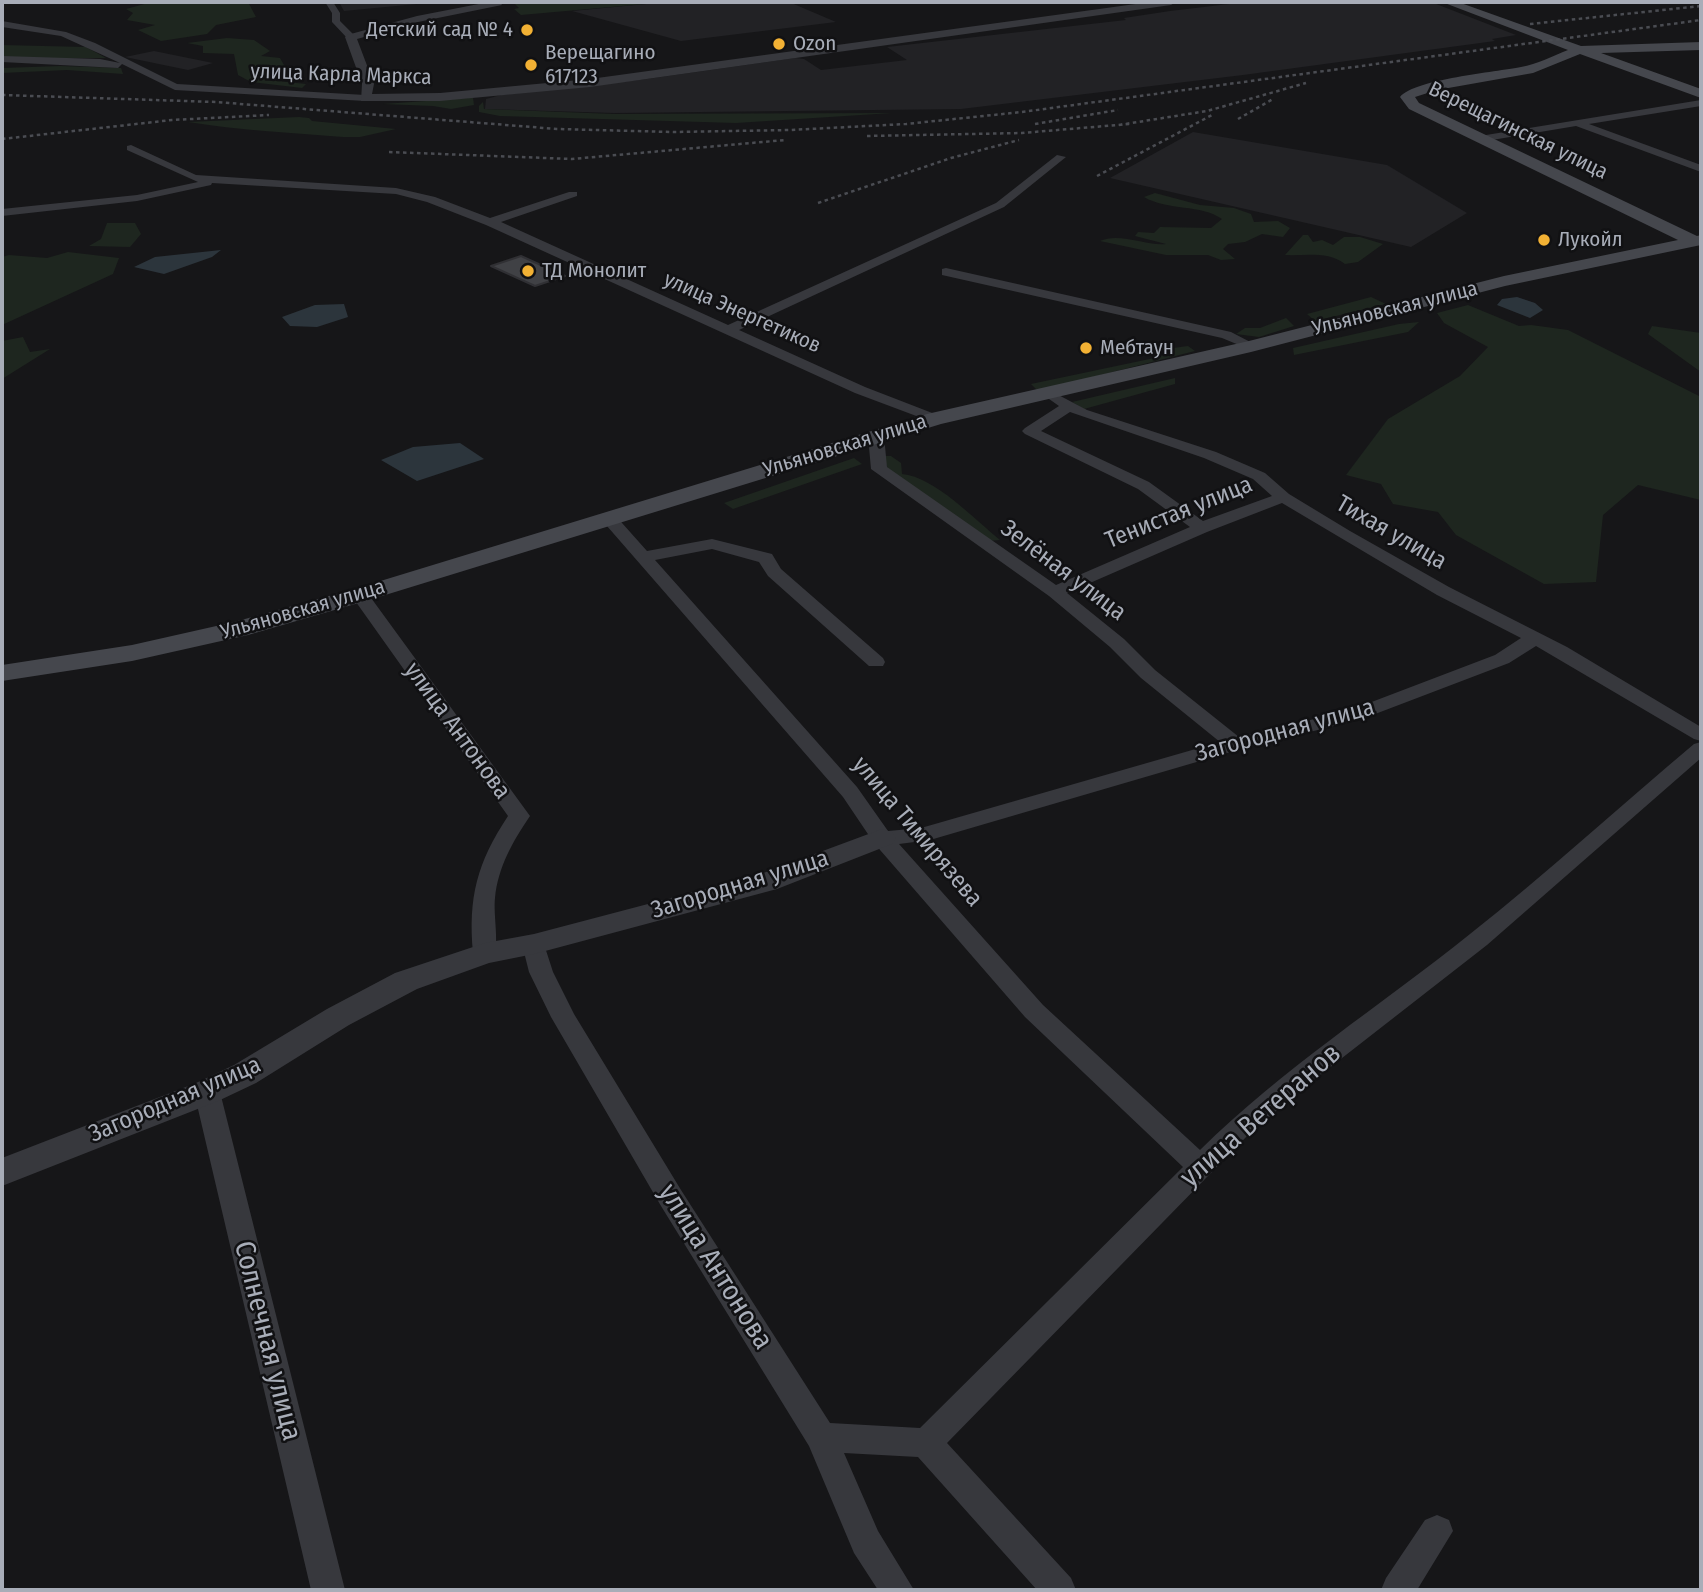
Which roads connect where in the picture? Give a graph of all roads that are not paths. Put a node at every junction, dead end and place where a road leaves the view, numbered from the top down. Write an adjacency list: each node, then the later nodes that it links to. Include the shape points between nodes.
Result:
1 (329, 2): 8 (street, via 336,22)
2 (494, 2): 8 (street, via 497,5)
3 (1085, 2): 6 (street)
4 (1171, 2): 6 (street, улица Карла Маркса)
5 (1448, 2): 12 (main road)
6 (1105, 11): 13 (street, улица Карла Маркса, via 567,86)
7 (2, 24): 11 (street, via 63,34)
8 (351, 37): 13 (street, via 368,84)
9 (1700, 47): 16 (main road, Верещагинская улица, via 1580,50 1528,70 1435,86 1407,97 1414,106)
10 (2, 59): 11 (street, via 100,62)
11 (134, 68): 13 (street, улица Карла Маркса, via 176,88)
12 (1701, 94)
13 (365, 99)
14 (1701, 103): 15 (street)
15 (1578, 124): 16 (street); 19 (street)
16 (1480, 139): 24 (main road, Верещагинская улица)
17 (131, 148): 20 (street, улица Энергетиков, via 194,178)
18 (1060, 157): 26 (street, via 1000,205)
19 (1701, 169)
20 (223, 179): 22 (street, via 137,198); 23 (street, улица Энергетиков, via 396,191)
21 (573, 194): 23 (street)
22 (5, 214)
23 (489, 222): 26 (street, улица Энергетиков)
24 (1698, 240): 27 (main road, Ульяновская улица, via 1504,281)
25 (946, 272): 27 (street, via 1226,335)
26 (728, 330): 30 (street, улица Энергетиков)
27 (1251, 346): 28 (main road, Ульяновская улица)
28 (1049, 394): 29 (street, Тихая улица); 30 (main road, Ульяновская улица)
29 (1068, 407): 32 (street, Тихая улица, via 1210,455 1259,476); 34 (street, via 1030,431 1130,480 1187,513)
30 (935, 419): 31 (main road, Ульяновская улица)
31 (876, 436): 33 (main road, Ульяновская улица); 36 (street, Зелёная улица, via 879,469)
32 (1283, 498): 34 (street, Тенистая улица); 38 (street, Тихая улица, via 1443,591)
33 (608, 518): 35 (street, улица Тимирязева); 37 (main road, Ульяновская улица)
34 (1201, 528): 36 (street, Тенистая улица)
35 (645, 557): 39 (street, via 712,544 766,558 774,572); 44 (street, улица Тимирязева, via 850,792)
36 (1055, 592): 42 (street, Зелёная улица)
37 (359, 595): 40 (main road, Ульяновская улица, via 170,645); 46 (street, улица Антонова, via 519,816 498,847 487,876 481,921)
38 (1535, 638): 41 (street, Тихая улица); 42 (street, Загородная улица, via 1503,659 1355,715)
39 (876, 662)
40 (2, 673)
41 (1701, 734)
42 (1235, 744): 44 (street, Загородная улица, via 922,835)
43 (1701, 748): 48 (street, улица Ветеранов, via 1479,939 1292,1083)
44 (882, 838): 45 (street, Загородная улица, via 767,882); 48 (street, улица Тимирязева, via 1034,1011)
45 (534, 944): 46 (street, Загородная улица); 50 (street, улица Антонова, via 541,972 563,1017)
46 (485, 953): 47 (street, Загородная улица, via 406,981)
47 (207, 1092): 49 (street, Загородная улица); 53 (street, Солнечная улица)
48 (1199, 1166): 51 (street, улица Ветеранов)
49 (2, 1172)
50 (821, 1437): 51 (street); 54 (street, улица Антонова, via 866,1542)
51 (926, 1443): 55 (street)
52 (1437, 1531): 56 (street)
53 (328, 1590)
54 (897, 1590)
55 (1059, 1590)
56 (1398, 1590)

